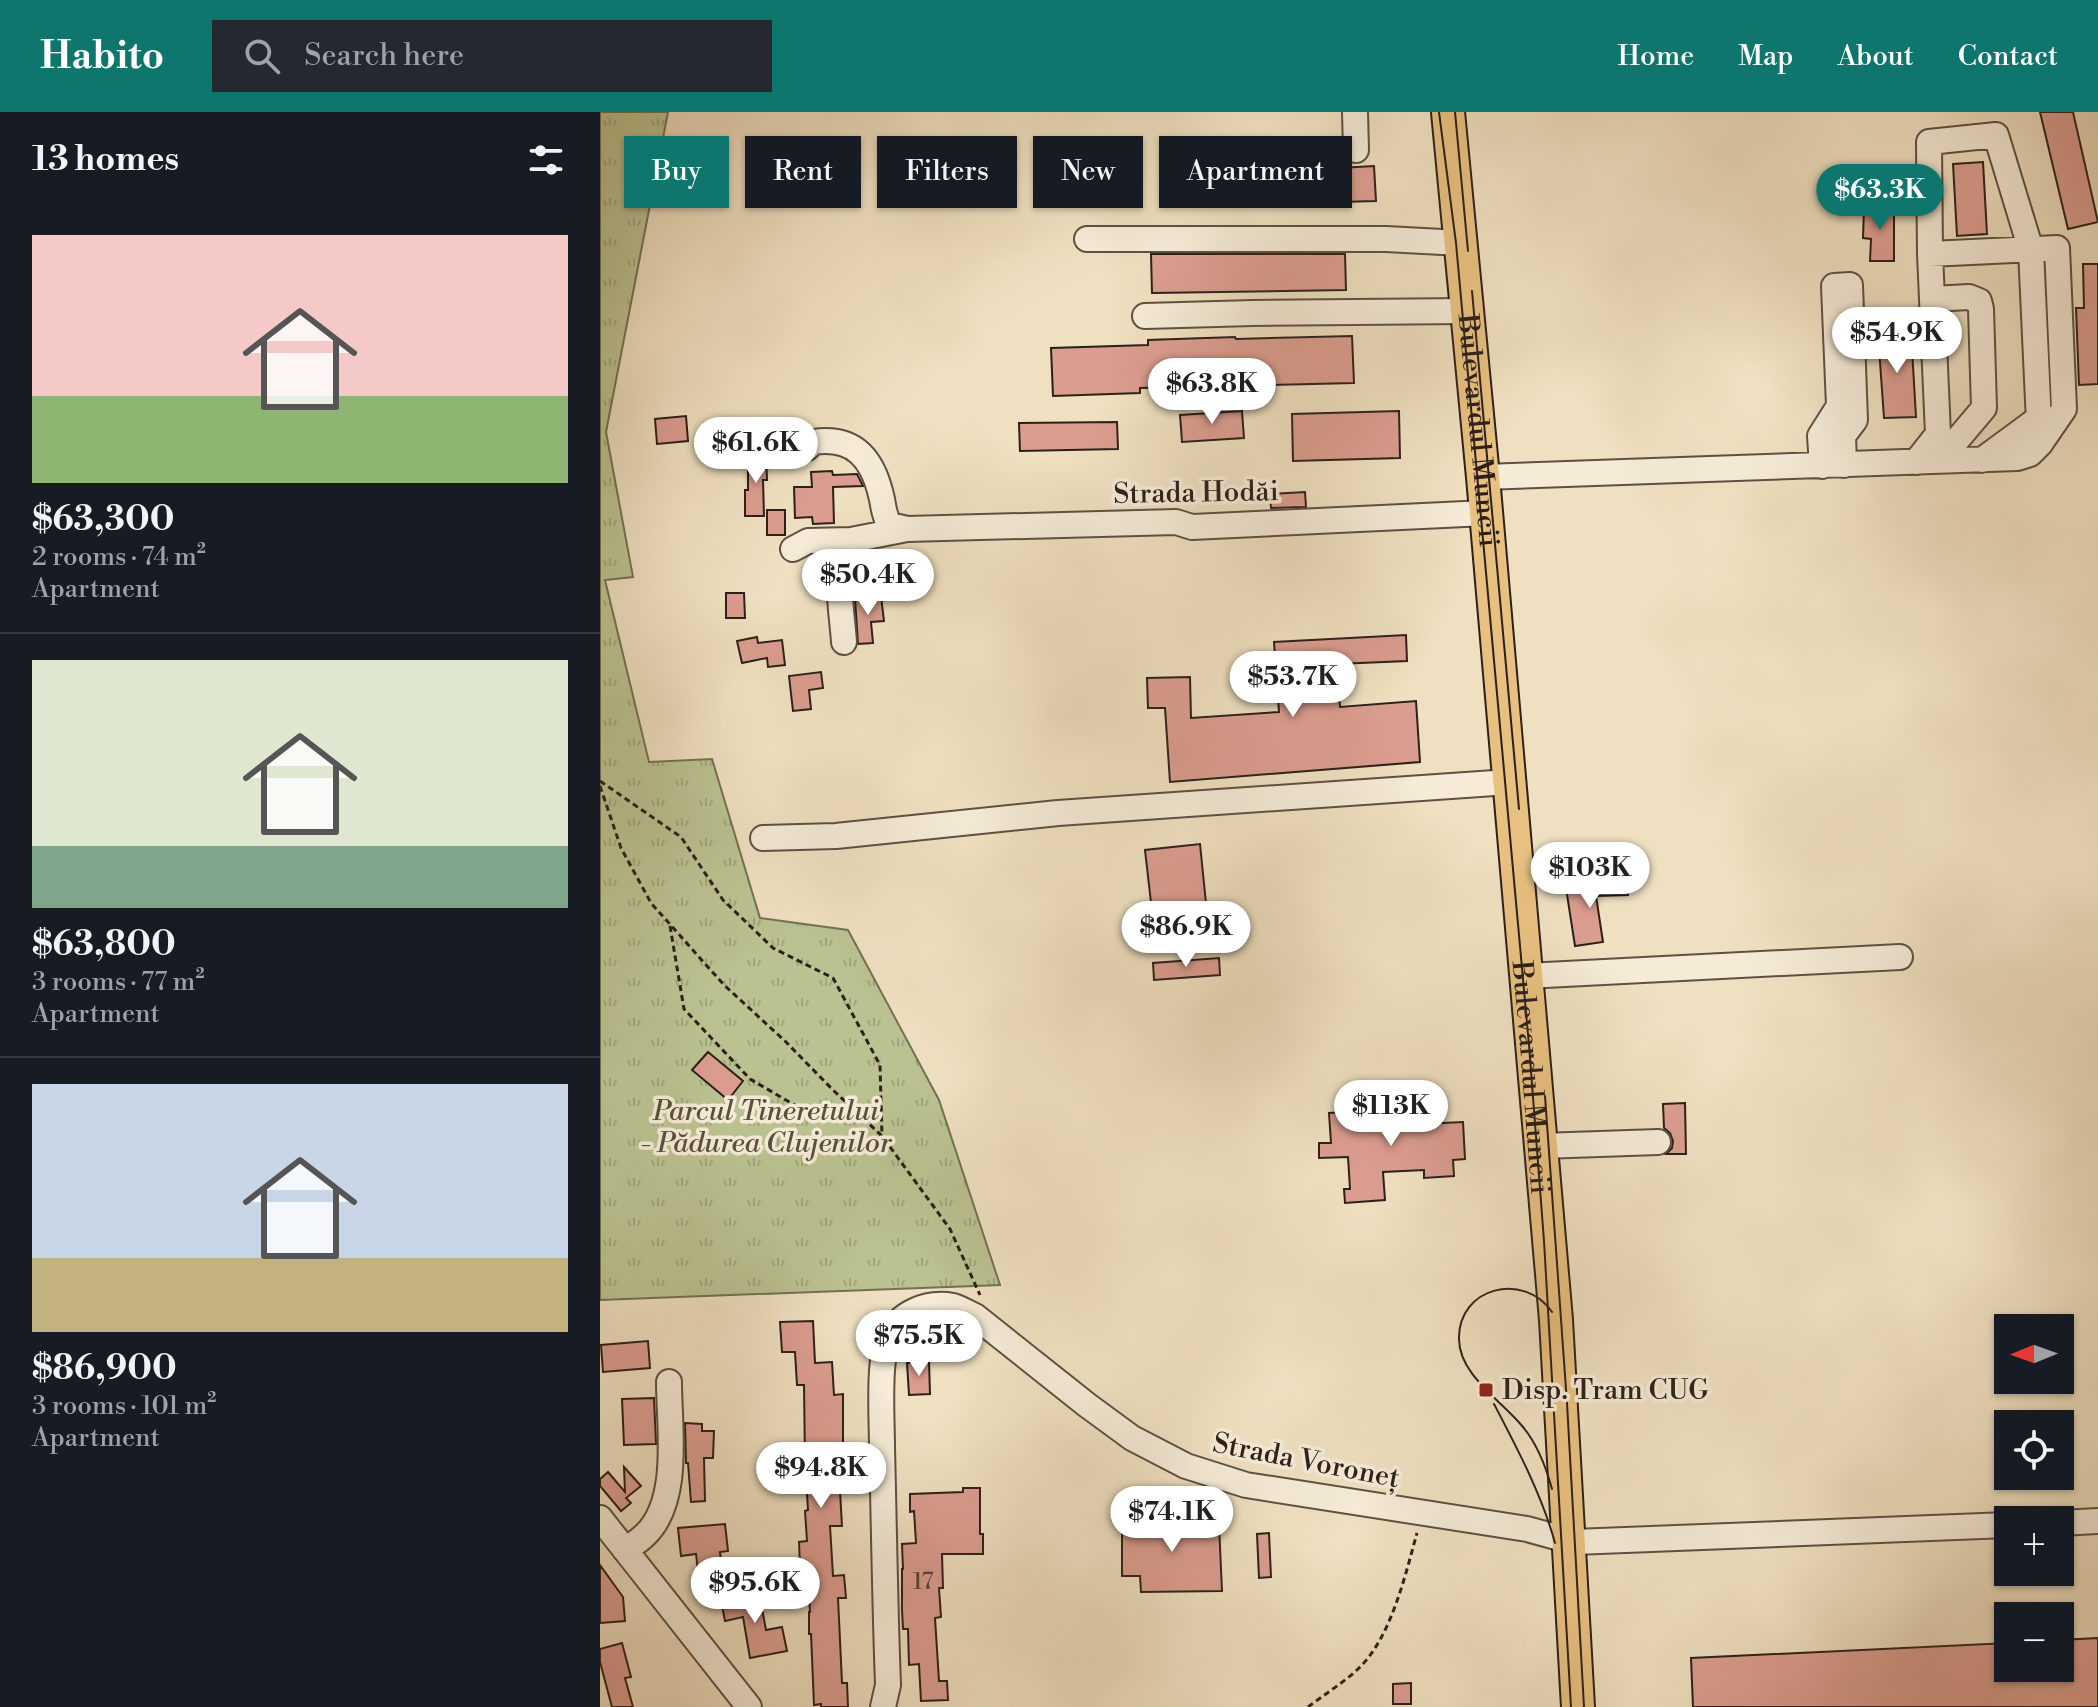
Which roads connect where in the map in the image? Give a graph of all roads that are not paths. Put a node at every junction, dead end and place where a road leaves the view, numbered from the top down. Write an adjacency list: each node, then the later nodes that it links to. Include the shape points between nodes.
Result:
1 (1355, 112): 3 (street)
2 (1448, 112): 5 (main road, Bulevardul Muncii)
3 (1356, 150)
4 (1087, 239): 5 (street)
5 (1461, 243): 9 (main road, Bulevardul Muncii)
6 (2031, 250): 7 (street); 7 (street, via 1996,135 1929,142); 11 (street); 12 (street, via 2057,248 2064,409)
7 (1930, 254): 8 (street)
8 (1932, 299): 15 (street, via 1938,434); 15 (street, via 1979,301 1984,408 1957,440)
9 (1467, 311): 10 (street); 17 (main road, Bulevardul Muncii)
10 (1145, 316)
11 (2039, 418): 12 (street); 14 (street)
12 (2040, 444): 14 (street, via 2017,458)
13 (807, 448): 19 (street, via 813,442 837,440 862,455 881,494 885,517 890,525)
14 (1984, 459): 15 (street); 16 (street, via 1962,473 1861,478)
15 (1916, 462): 16 (street)
16 (1833, 465): 16 (street, via 1855,420 1850,285 1834,286 1839,406 1820,436); 17 (street)
17 (1483, 477): 18 (main road, Bulevardul Muncii)
18 (1486, 513): 19 (street, Strada Hodăi, via 1192,527 1176,522); 23 (main road, Bulevardul Muncii)
19 (907, 529): 20 (street, Strada Hodăi)
20 (851, 540): 21 (street, Strada Hodăi, via 808,541); 22 (street, via 840,577)
21 (793, 549)
22 (844, 642)
23 (1509, 782): 24 (street); 26 (main road, Bulevardul Muncii)
24 (763, 838)
25 (1900, 957): 26 (street)
26 (1526, 976): 28 (main road, Bulevardul Muncii)
27 (1658, 1142): 28 (street)
28 (1541, 1146): 34 (main road, Bulevardul Muncii)
29 (669, 1382): 35 (street, via 670,1477 662,1509 647,1534)
30 (600, 1518): 35 (street)
31 (2098, 1521): 32 (street)
32 (2074, 1522)
33 (1994, 1526): 34 (street, Strada Voroneț)
34 (1569, 1541): 37 (street, Strada Voroneț, via 1527,1529 1246,1485 1186,1466 1132,1438 975,1316 935,1305 914,1310 899,1320 883,1359 888,1685); 38 (main road, Bulevardul Muncii)
35 (625, 1550): 36 (street)
36 (749, 1707)
37 (883, 1707)
38 (1578, 1707)

